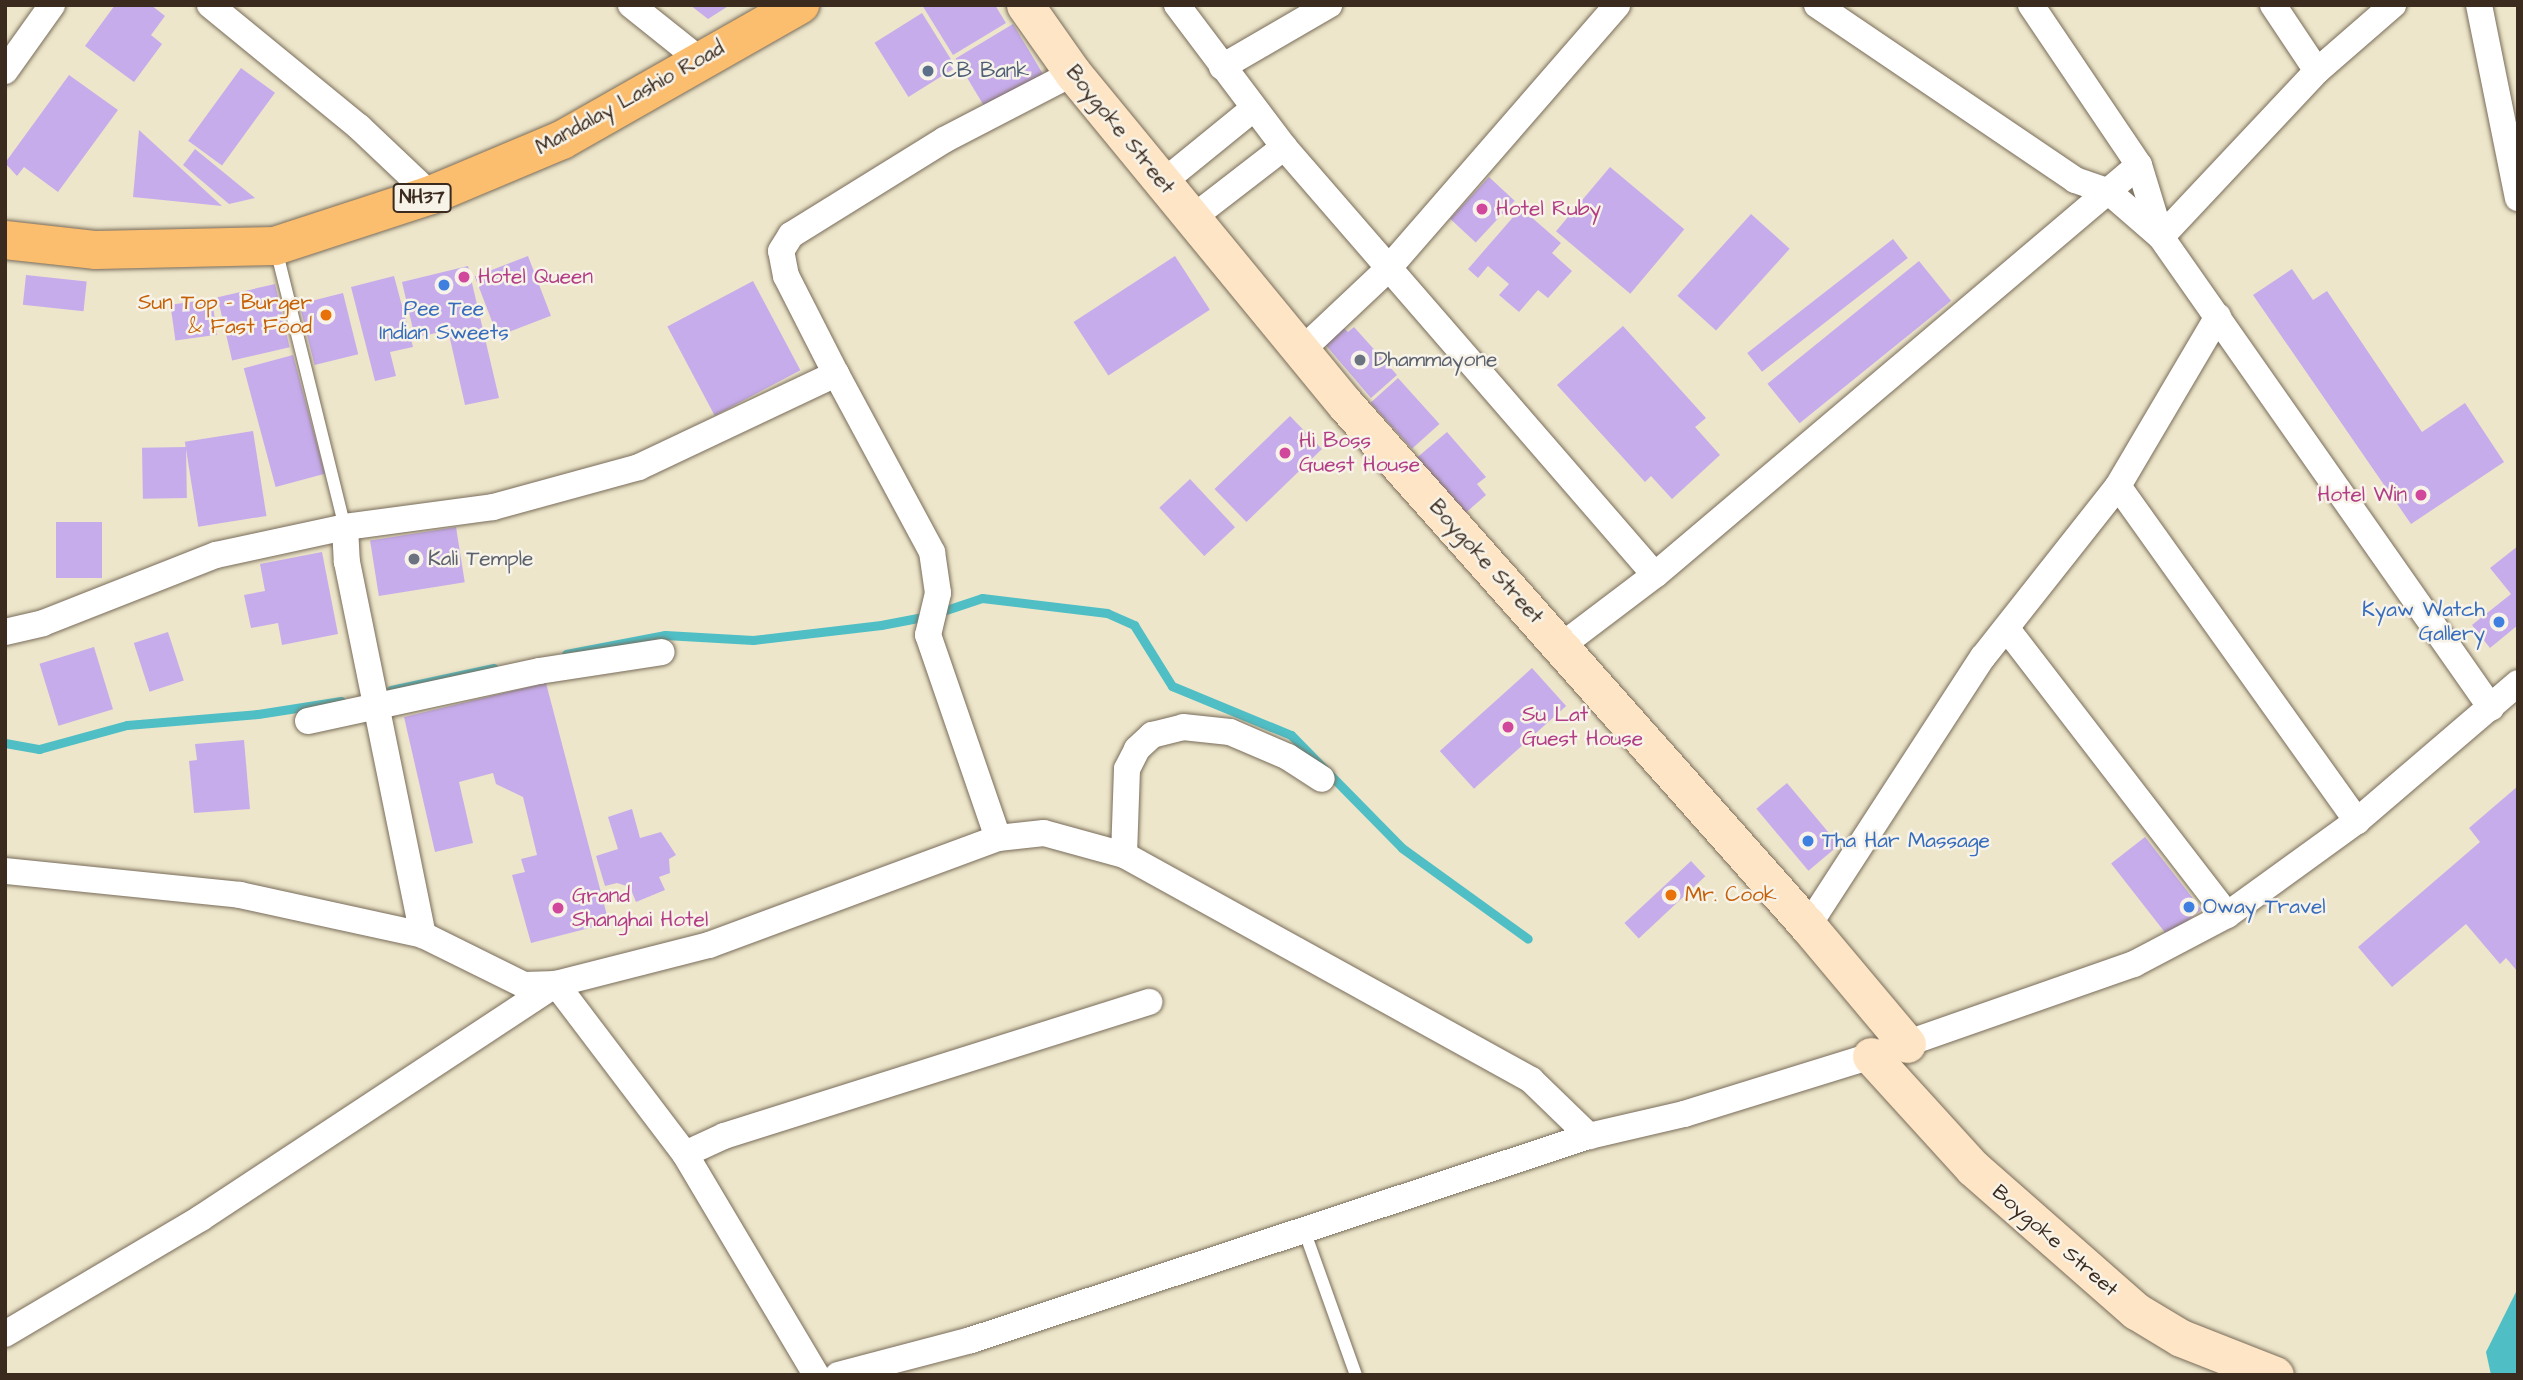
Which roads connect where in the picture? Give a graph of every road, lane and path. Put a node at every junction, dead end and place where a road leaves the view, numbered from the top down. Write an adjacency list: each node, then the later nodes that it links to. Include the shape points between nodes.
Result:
1 (52, 5): 16 (street)
2 (210, 5): 24 (street, via 359,127)
3 (631, 5): 14 (street)
4 (800, 5): 14 (highway, Mandalay Lashio Road / NH37)
5 (1025, 5): 18 (street, Boygoke Street)
6 (1177, 5): 15 (street)
7 (1329, 5): 15 (street)
8 (1617, 5): 30 (street)
9 (1817, 5): 23 (street, via 2075,180)
10 (2031, 5): 21 (street)
11 (2273, 5): 17 (street)
12 (2393, 5): 17 (street)
13 (2479, 5): 25 (street)
14 (700, 60): 24 (highway, Mandalay Lashio Road / NH37, via 562,140)
15 (1222, 68): 19 (street)
16 (5, 71)
17 (2317, 71): 27 (street)
18 (1073, 72): 22 (street, Boygoke Street); 33 (street, via 944,140 792,234 781,251 786,276)
19 (1252, 110): 20 (street); 22 (street)
20 (1284, 147): 26 (street); 30 (street)
21 (2139, 165): 23 (street); 27 (street)
22 (1162, 183): 26 (street, Boygoke Street)
23 (2109, 192): 27 (street); 36 (street)
24 (431, 195): 29 (highway, Mandalay Lashio Road / NH37)
25 (2518, 198)
26 (1191, 219): 32 (street, Boygoke Street)
27 (2161, 237): 31 (street)
28 (5, 240): 29 (highway, Mandalay Lashio Road / NH37, via 96,250)
29 (275, 246): 35 (lane)
30 (1387, 270): 32 (street); 36 (street)
31 (2218, 316): 34 (street); 43 (street)
32 (1302, 349): 39 (street, Boygoke Street, via 1345,404)
33 (835, 374): 35 (street, via 639,467 505,504); 47 (street, via 932,551 938,593 928,635)
34 (2118, 486): 37 (street); 46 (street)
35 (345, 527): 38 (street, via 216,555 43,623); 42 (street, via 347,562)
36 (1655, 575): 39 (street)
37 (2007, 629): 50 (street); 51 (street, via 1983,657)
38 (5, 632)
39 (1561, 646): 51 (street, Boygoke Street)
40 (662, 652): 42 (street, via 539,671)
41 (2518, 683): 43 (street)
42 (376, 706): 44 (street); 52 (street)
43 (2491, 708): 46 (street)
44 (308, 721)
45 (1322, 779): 48 (street, via 1288,757 1230,732 1183,727 1152,735 1127,769)
46 (2357, 821): 50 (street)
47 (998, 838): 48 (street, via 1044,833); 53 (street, via 709,945)
48 (1124, 855): 57 (street, via 1531,1080)
49 (5, 871): 52 (street, via 240,895)
50 (2227, 915): 55 (street, via 2134,964)
51 (1808, 926): 55 (street, Boygoke Street)
52 (423, 935): 53 (street, via 524,985)
53 (556, 984): 58 (street); 60 (street, via 201,1218)
54 (1149, 1002): 58 (street, via 737,1131)
55 (1907, 1044): 56 (street)
56 (1871, 1056): 57 (street, via 1684,1114); 64 (street, Boygoke Street, via 1973,1168 2136,1311 2181,1338)
57 (1589, 1136): 59 (street)
58 (685, 1154): 61 (street)
59 (1304, 1230): 62 (street, via 971,1340); 63 (lane)
60 (5, 1334)
61 (816, 1375)
62 (838, 1375)
63 (1356, 1375)
64 (2275, 1375)

